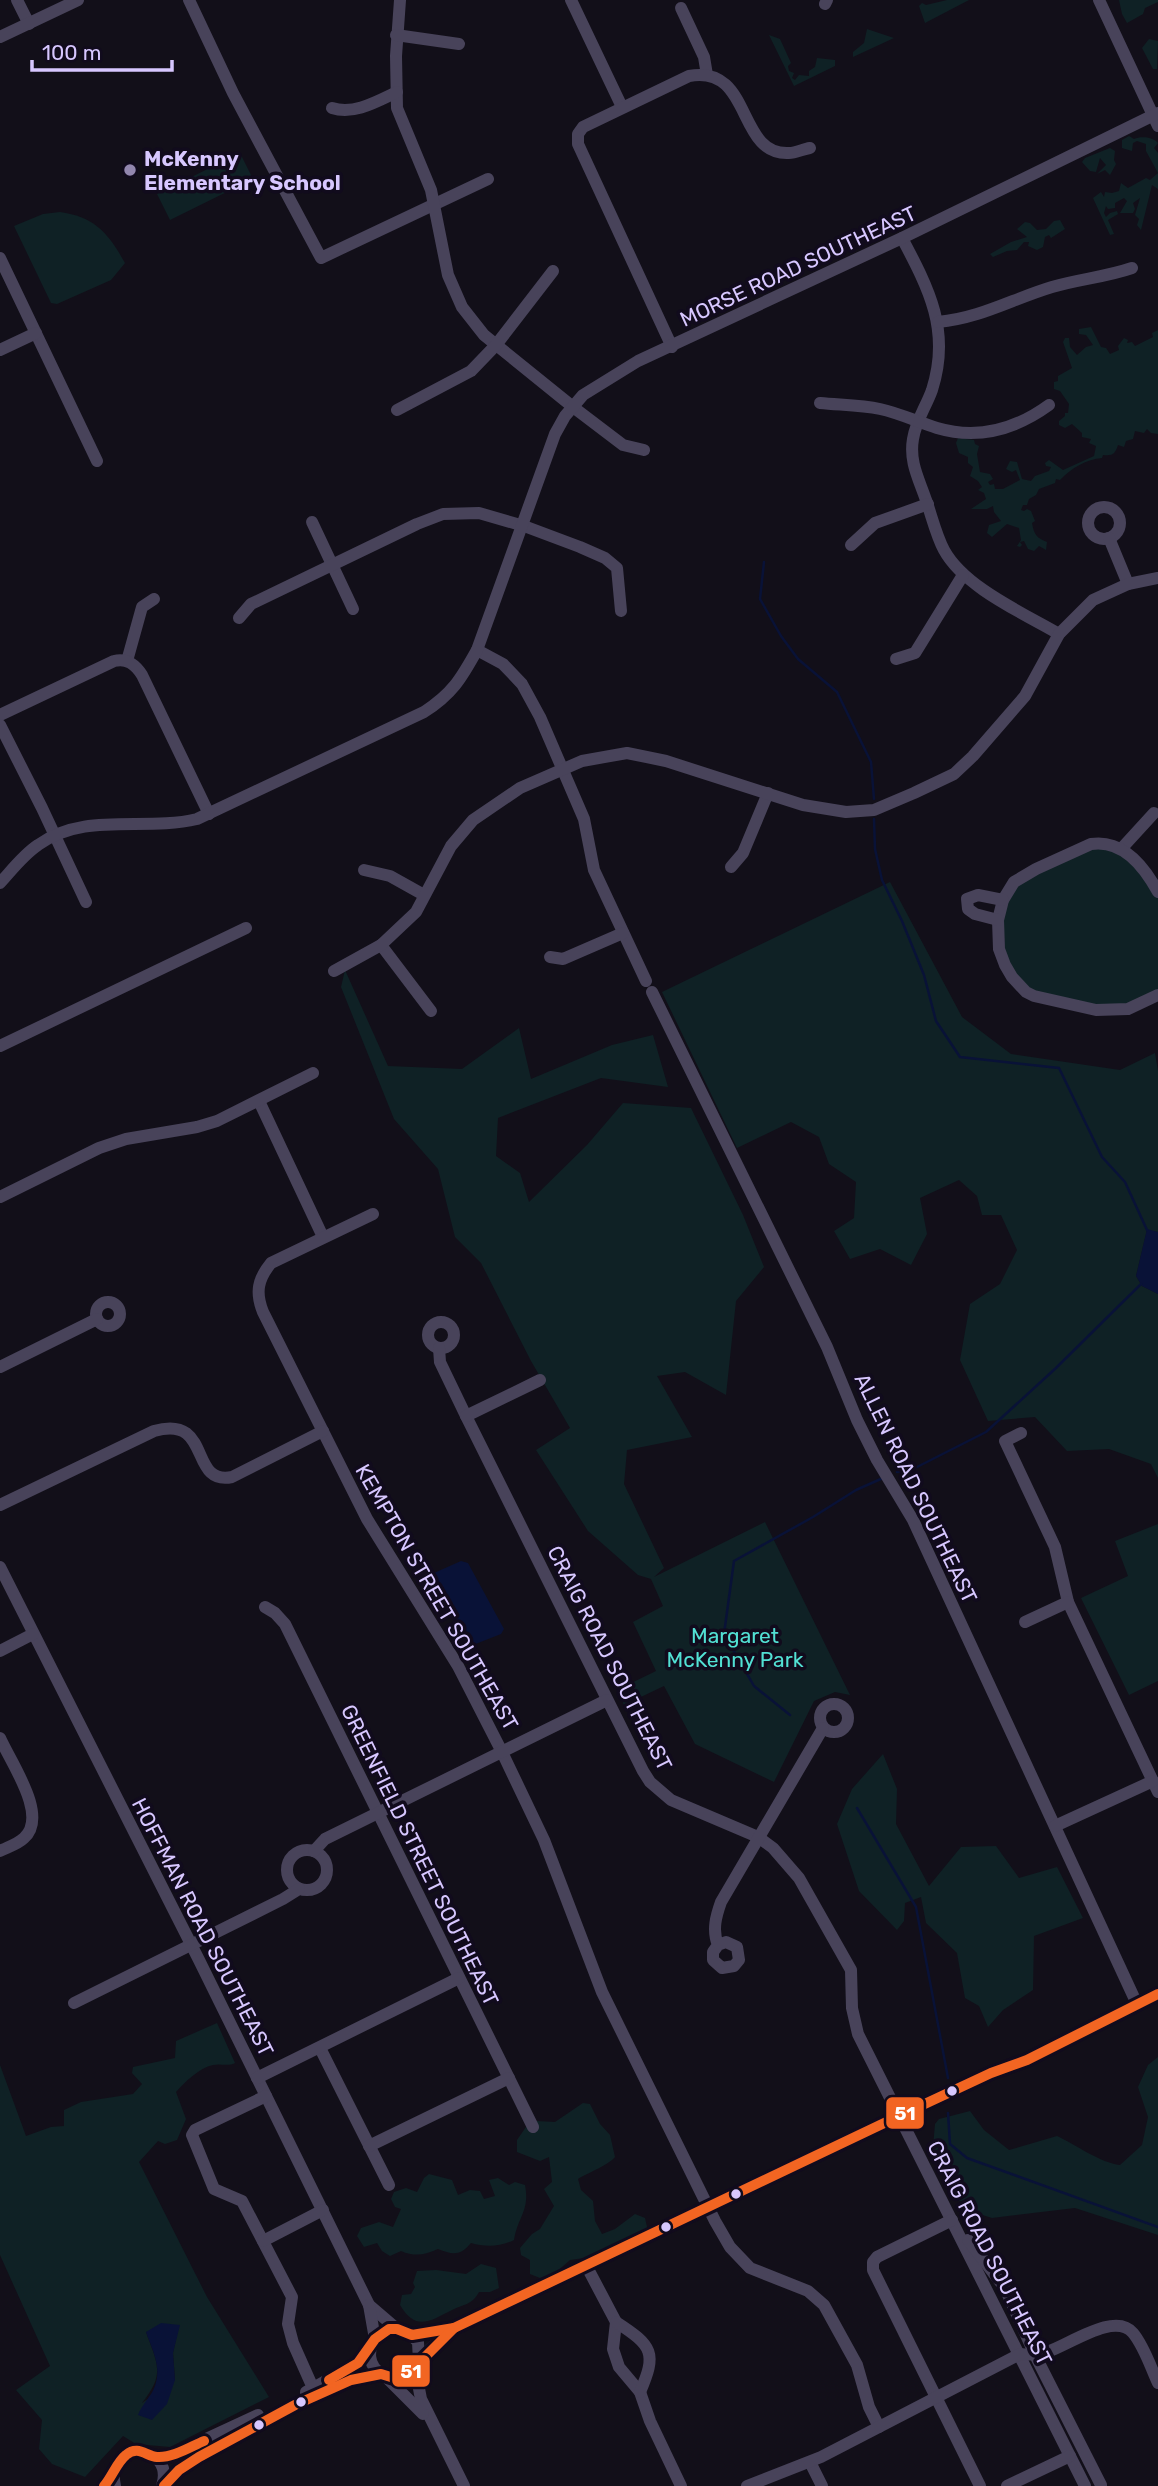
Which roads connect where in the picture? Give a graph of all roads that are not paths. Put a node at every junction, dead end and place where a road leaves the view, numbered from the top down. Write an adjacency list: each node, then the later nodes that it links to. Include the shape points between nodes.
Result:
1 (18, 0): 8 (street)
2 (78, 0): 8 (street)
3 (189, 0): 19 (street, via 321,258)
4 (400, 0): 9 (street)
5 (571, 0): 14 (street)
6 (1100, 0): 16 (street)
7 (681, 8): 12 (street, via 704,57)
8 (29, 24): 10 (street)
9 (396, 35): 11 (street); 13 (street)
10 (0, 37)
11 (459, 44)
12 (707, 75): 14 (street, via 689,76); 17 (street, via 728,85 766,146 789,153)
13 (397, 92): 15 (street, via 344,112); 19 (street, via 397,107)
14 (621, 107): 27 (street, MORSE ROAD SOUTHEAST, via 583,127 578,144)
15 (332, 108)
16 (1156, 118): 20 (street, MORSE ROAD SOUTHEAST)
17 (810, 148)
18 (488, 179): 19 (street)
19 (435, 204): 26 (street, via 453,291)
20 (902, 238): 24 (street, via 926,284); 27 (street, MORSE ROAD SOUTHEAST)
21 (0, 258): 25 (street)
22 (1132, 268): 24 (street, via 1049,288 980,315)
23 (553, 271): 26 (street)
24 (938, 322): 33 (street, via 937,369)
25 (36, 333): 28 (street); 35 (street)
26 (495, 345): 31 (street); 32 (street, via 458,379)
27 (672, 347): 31 (street, via 638,361 583,395)
28 (0, 350)
29 (820, 403): 33 (street, via 880,409)
30 (1049, 405): 33 (street, via 1017,424 982,433 944,430)
31 (573, 407): 34 (street, via 623,445); 38 (street, via 551,444)
32 (397, 410)
33 (917, 421): 36 (street, via 912,456)
34 (644, 450)
35 (97, 461)
36 (928, 504): 40 (street, via 875,523); 42 (street, via 944,550)
37 (312, 522): 41 (street)
38 (524, 526): 41 (street, via 479,513 443,514); 47 (street, via 605,558 617,568); 50 (street)
39 (1109, 538): 44 (street)
40 (851, 545)
41 (332, 565): 46 (street); 48 (street, via 251,604)
42 (963, 575): 49 (street); 51 (street, via 915,653)
43 (1158, 578): 44 (street)
44 (1128, 584): 49 (street, via 1093,600)
45 (155, 599): 52 (street, via 142,607)
46 (353, 609)
47 (621, 611)
48 (239, 618)
49 (1059, 634): 56 (street, via 1025,696 954,774 893,803 859,812 803,805)
50 (477, 650): 55 (street, ALLEN ROAD SOUTHEAST, via 503,664 522,684); 58 (street, via 449,694 424,712)
51 (896, 659)
52 (128, 661): 53 (street, via 114,661); 58 (street, via 142,675)
53 (0, 715)
54 (0, 725): 59 (street)
55 (563, 769): 56 (street, via 603,755 626,754 666,761); 65 (street, via 520,788 472,820 451,846); 70 (street, ALLEN ROAD SOUTHEAST, via 584,819 594,870)
56 (768, 793): 61 (street, via 743,853)
57 (1154, 813): 60 (street)
58 (209, 814): 59 (street, via 179,823 85,826)
59 (54, 835): 63 (street, via 25,855); 67 (street)
60 (1122, 848): 64 (street); 66 (street, via 1091,844 1023,876)
61 (731, 867)
62 (364, 870): 65 (street, via 390,876)
63 (0, 883)
64 (1158, 892)
65 (424, 895): 71 (street, via 416,912)
66 (1003, 900): 68 (street); 68 (street, via 978,895 967,899 972,912)
67 (86, 902)
68 (998, 920): 74 (street, via 1005,965 1021,988 1034,996 1115,1011)
69 (246, 929): 76 (street)
70 (623, 933): 72 (street, via 563,959); 102 (street, ALLEN ROAD SOUTHEAST, via 827,1347 857,1420 913,1520)
71 (381, 945): 73 (street); 75 (street)
72 (550, 957)
73 (334, 971)
74 (1158, 995)
75 (431, 1011)
76 (0, 1046)
77 (313, 1073): 78 (street)
78 (259, 1101): 79 (street, via 197,1128 99,1148); 81 (street)
79 (0, 1197)
80 (373, 1214): 81 (street, KEMPTON STREET SOUTHEAST)
81 (323, 1237): 87 (street, KEMPTON STREET SOUTHEAST, via 271,1263 261,1275 258,1300)
82 (97, 1319): 84 (street)
83 (439, 1348): 86 (street, CRAIG ROAD SOUTHEAST, via 440,1362)
84 (0, 1367)
85 (540, 1380): 86 (street)
86 (466, 1416): 96 (street, CRAIG ROAD SOUTHEAST)
87 (323, 1431): 89 (street, via 224,1478 209,1471 186,1432 169,1427); 99 (street, KEMPTON STREET SOUTHEAST, via 367,1519 458,1666)
88 (1021, 1433): 91 (street, via 1005,1441 1055,1547)
89 (0, 1505)
90 (0, 1567): 94 (street, HOFFMAN ROAD SOUTHEAST)
91 (1068, 1602): 93 (street); 100 (street)
92 (265, 1607): 101 (street, GREENFIELD STREET SOUTHEAST, via 285,1625)
93 (1025, 1622)
94 (33, 1634): 95 (street); 107 (street, HOFFMAN ROAD SOUTHEAST)
95 (0, 1651)
96 (607, 1700): 99 (street); 103 (street, CRAIG ROAD SOUTHEAST, via 643,1772 660,1792 682,1807)
97 (823, 1728): 103 (street)
98 (0, 1738): 104 (street, via 35,1816 24,1839)
99 (502, 1752): 101 (street); 121 (street, KEMPTON STREET SOUTHEAST, via 544,1840 602,1992)
100 (1155, 1787): 102 (street)
101 (377, 1814): 105 (street, via 325,1839); 109 (street, GREENFIELD STREET SOUTHEAST)
102 (1055, 1826): 112 (street, ALLEN ROAD SOUTHEAST)
103 (758, 1837): 108 (street, via 721,1902 715,1923); 117 (street, CRAIG ROAD SOUTHEAST, via 799,1878 848,1961 854,2021)
104 (0, 1851)
105 (314, 1851): 106 (street, via 298,1851 287,1862 288,1878); 106 (street, via 326,1862 326,1877 315,1889)
106 (299, 1889): 107 (street)
107 (191, 1945): 111 (street); 114 (street, HOFFMAN ROAD SOUTHEAST)
108 (718, 1945)
109 (459, 1978): 113 (street); 115 (street, GREENFIELD STREET SOUTHEAST)
110 (1158, 1994): 112 (street)
111 (75, 2003)
112 (1137, 2004): 117 (street, via 1027,2060)
113 (320, 2048): 114 (street); 119 (street)
114 (257, 2078): 116 (street, HOFFMAN ROAD SOUTHEAST)
115 (509, 2078): 118 (street, GREENFIELD STREET SOUTHEAST); 119 (street)
116 (266, 2095): 122 (street, HOFFMAN ROAD SOUTHEAST); 124 (street, via 191,2135 214,2189 242,2200)
117 (899, 2116): 121 (street); 123 (street, CRAIG ROAD SOUTHEAST)
118 (533, 2127)
119 (369, 2146): 120 (street)
120 (388, 2185)
121 (709, 2208): 125 (street); 141 (street, KEMPTON STREET SOUTHEAST, via 730,2247 750,2268 808,2291 824,2305 857,2365)
122 (323, 2210): 124 (street); 126 (street, HOFFMAN ROAD SOUTHEAST)
123 (955, 2225): 132 (street, CRAIG ROAD SOUTHEAST); 133 (street, via 1005,2288); 139 (street, via 873,2262)
124 (263, 2241): 137 (street, via 292,2297 288,2324)
125 (586, 2265): 127 (street); 128 (street)
126 (369, 2305): 129 (street, HOFFMAN ROAD SOUTHEAST); 131 (street, HOFFMAN ROAD SOUTHEAST)
127 (616, 2322): 138 (street, via 613,2349 619,2367); 138 (street, via 641,2341 651,2359)
128 (454, 2328): 130 (street); 134 (street)
129 (397, 2329): 130 (street); 131 (street, via 389,2329)
130 (412, 2335): 134 (street, via 419,2348)
131 (373, 2343): 135 (street, via 372,2362); 137 (street, via 358,2363)
132 (1020, 2354): 133 (street); 139 (street); 142 (street, CRAIG ROAD SOUTHEAST)
133 (1035, 2355): 136 (street, via 1110,2325 1124,2326 1133,2333); 146 (street)
134 (417, 2365): 135 (street, via 406,2376); 140 (street, via 421,2399)
135 (383, 2375): 140 (street); 147 (street, via 351,2380 251,2427 190,2463)
136 (1158, 2383)
137 (313, 2388): 143 (street, via 195,2445)
138 (639, 2392): 149 (street)
139 (935, 2397): 141 (street); 152 (street)
140 (433, 2425): 148 (street)
141 (879, 2427): 144 (street)
142 (1070, 2456): 153 (street); 154 (street, CRAIG ROAD SOUTHEAST)
143 (156, 2458): 145 (street, via 148,2452 128,2453 120,2459); 147 (street, via 164,2473)
144 (810, 2462): 150 (street); 151 (street)
145 (111, 2483)
146 (1101, 2485)
147 (163, 2486)
148 (464, 2486)
149 (681, 2486)
150 (747, 2486)
151 (821, 2486)
152 (980, 2486)
153 (1007, 2486)
154 (1085, 2486)

